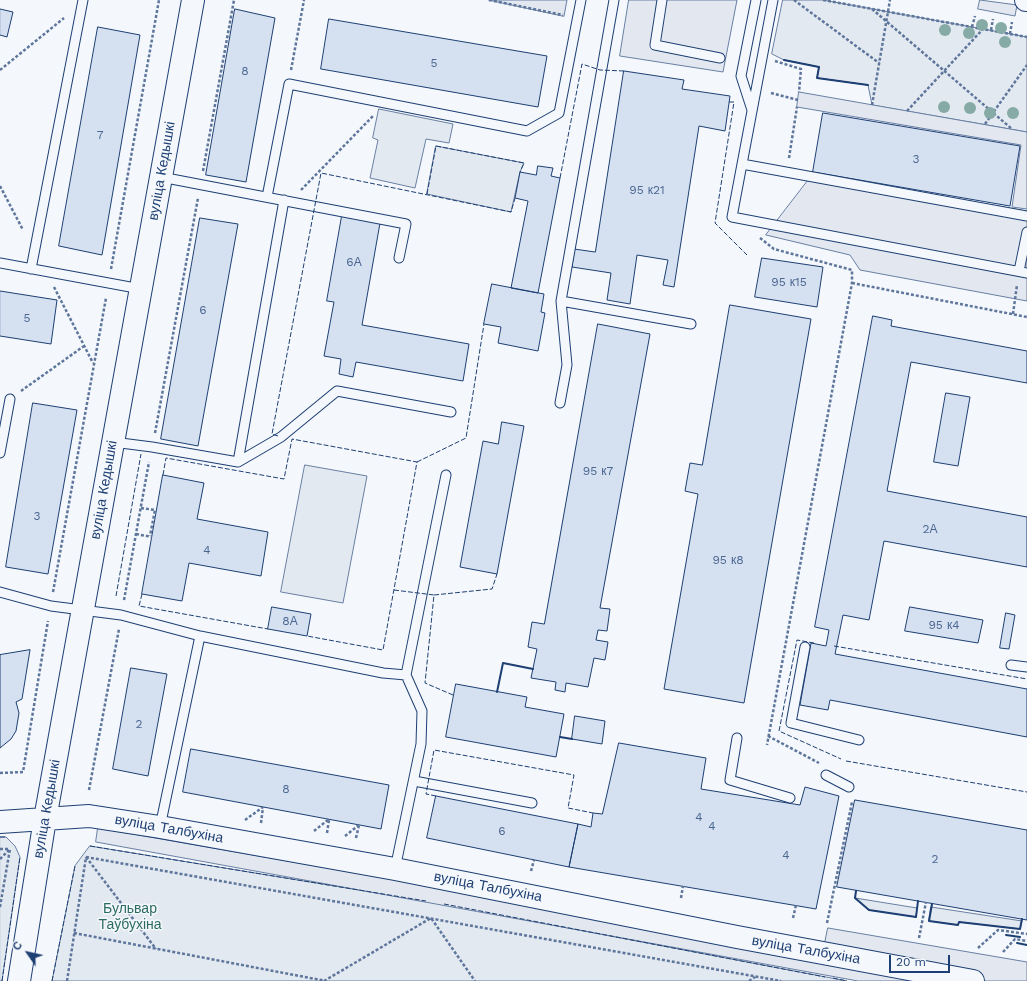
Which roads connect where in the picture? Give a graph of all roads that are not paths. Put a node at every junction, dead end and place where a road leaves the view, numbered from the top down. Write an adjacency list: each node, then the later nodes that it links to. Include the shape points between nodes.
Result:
1 (193, 0): 11 (street, вуліца Кедышкі)
2 (581, 0): 12 (lane, via 559,113 527,131 289,84)
3 (614, 0): 21 (lane)
4 (662, 0): 8 (lane, via 654,45)
5 (756, 0): 9 (lane, via 741,76)
6 (773, 0): 9 (lane)
7 (83, 1): 18 (lane)
8 (720, 58)
9 (752, 112): 10 (lane)
10 (742, 164): 14 (lane); 19 (lane, via 732,217)
11 (161, 177): 12 (lane); 20 (street, вуліца Кедышкі)
12 (267, 197): 13 (lane)
13 (286, 201): 16 (lane, via 406,224); 28 (lane)
14 (1027, 216)
15 (1027, 232): 19 (lane)
16 (399, 258)
17 (0, 263): 18 (lane)
18 (31, 269): 20 (lane)
19 (1023, 272)
20 (141, 288): 26 (street, вуліца Кедышкі)
21 (560, 301): 22 (lane); 24 (lane, via 567,365)
22 (690, 324)
23 (10, 398): 27 (lane)
24 (560, 403)
25 (451, 412): 28 (lane, via 337,391 281,437)
26 (113, 442): 28 (lane); 31 (street, вуліца Кедышкі)
27 (0, 453)
28 (238, 462)
29 (446, 475): 36 (lane)
30 (0, 592): 31 (lane, via 51,606)
31 (83, 609): 32 (lane, via 121,615); 44 (street, вуліца Кедышкі)
32 (200, 636): 36 (lane, via 383,673); 46 (lane)
33 (804, 647): 38 (lane, via 791,723)
34 (1011, 665): 35 (lane)
35 (1027, 667)
36 (406, 675): 40 (lane, via 422,711 421,744)
37 (737, 738): 42 (lane, via 730,780)
38 (859, 740)
39 (826, 775): 41 (lane)
40 (414, 781): 43 (lane); 47 (lane)
41 (852, 791)
42 (790, 798)
43 (532, 803)
44 (45, 819): 45 (street, вуліца Талбухіна); 46 (street, вуліца Талбухіна, via 89,816); 48 (street, вуліца Кедышкі)
45 (0, 822)
46 (160, 827): 47 (street, вуліца Талбухіна)
47 (395, 869): 49 (street, вуліца Талбухіна)
48 (19, 981)
49 (973, 981)

